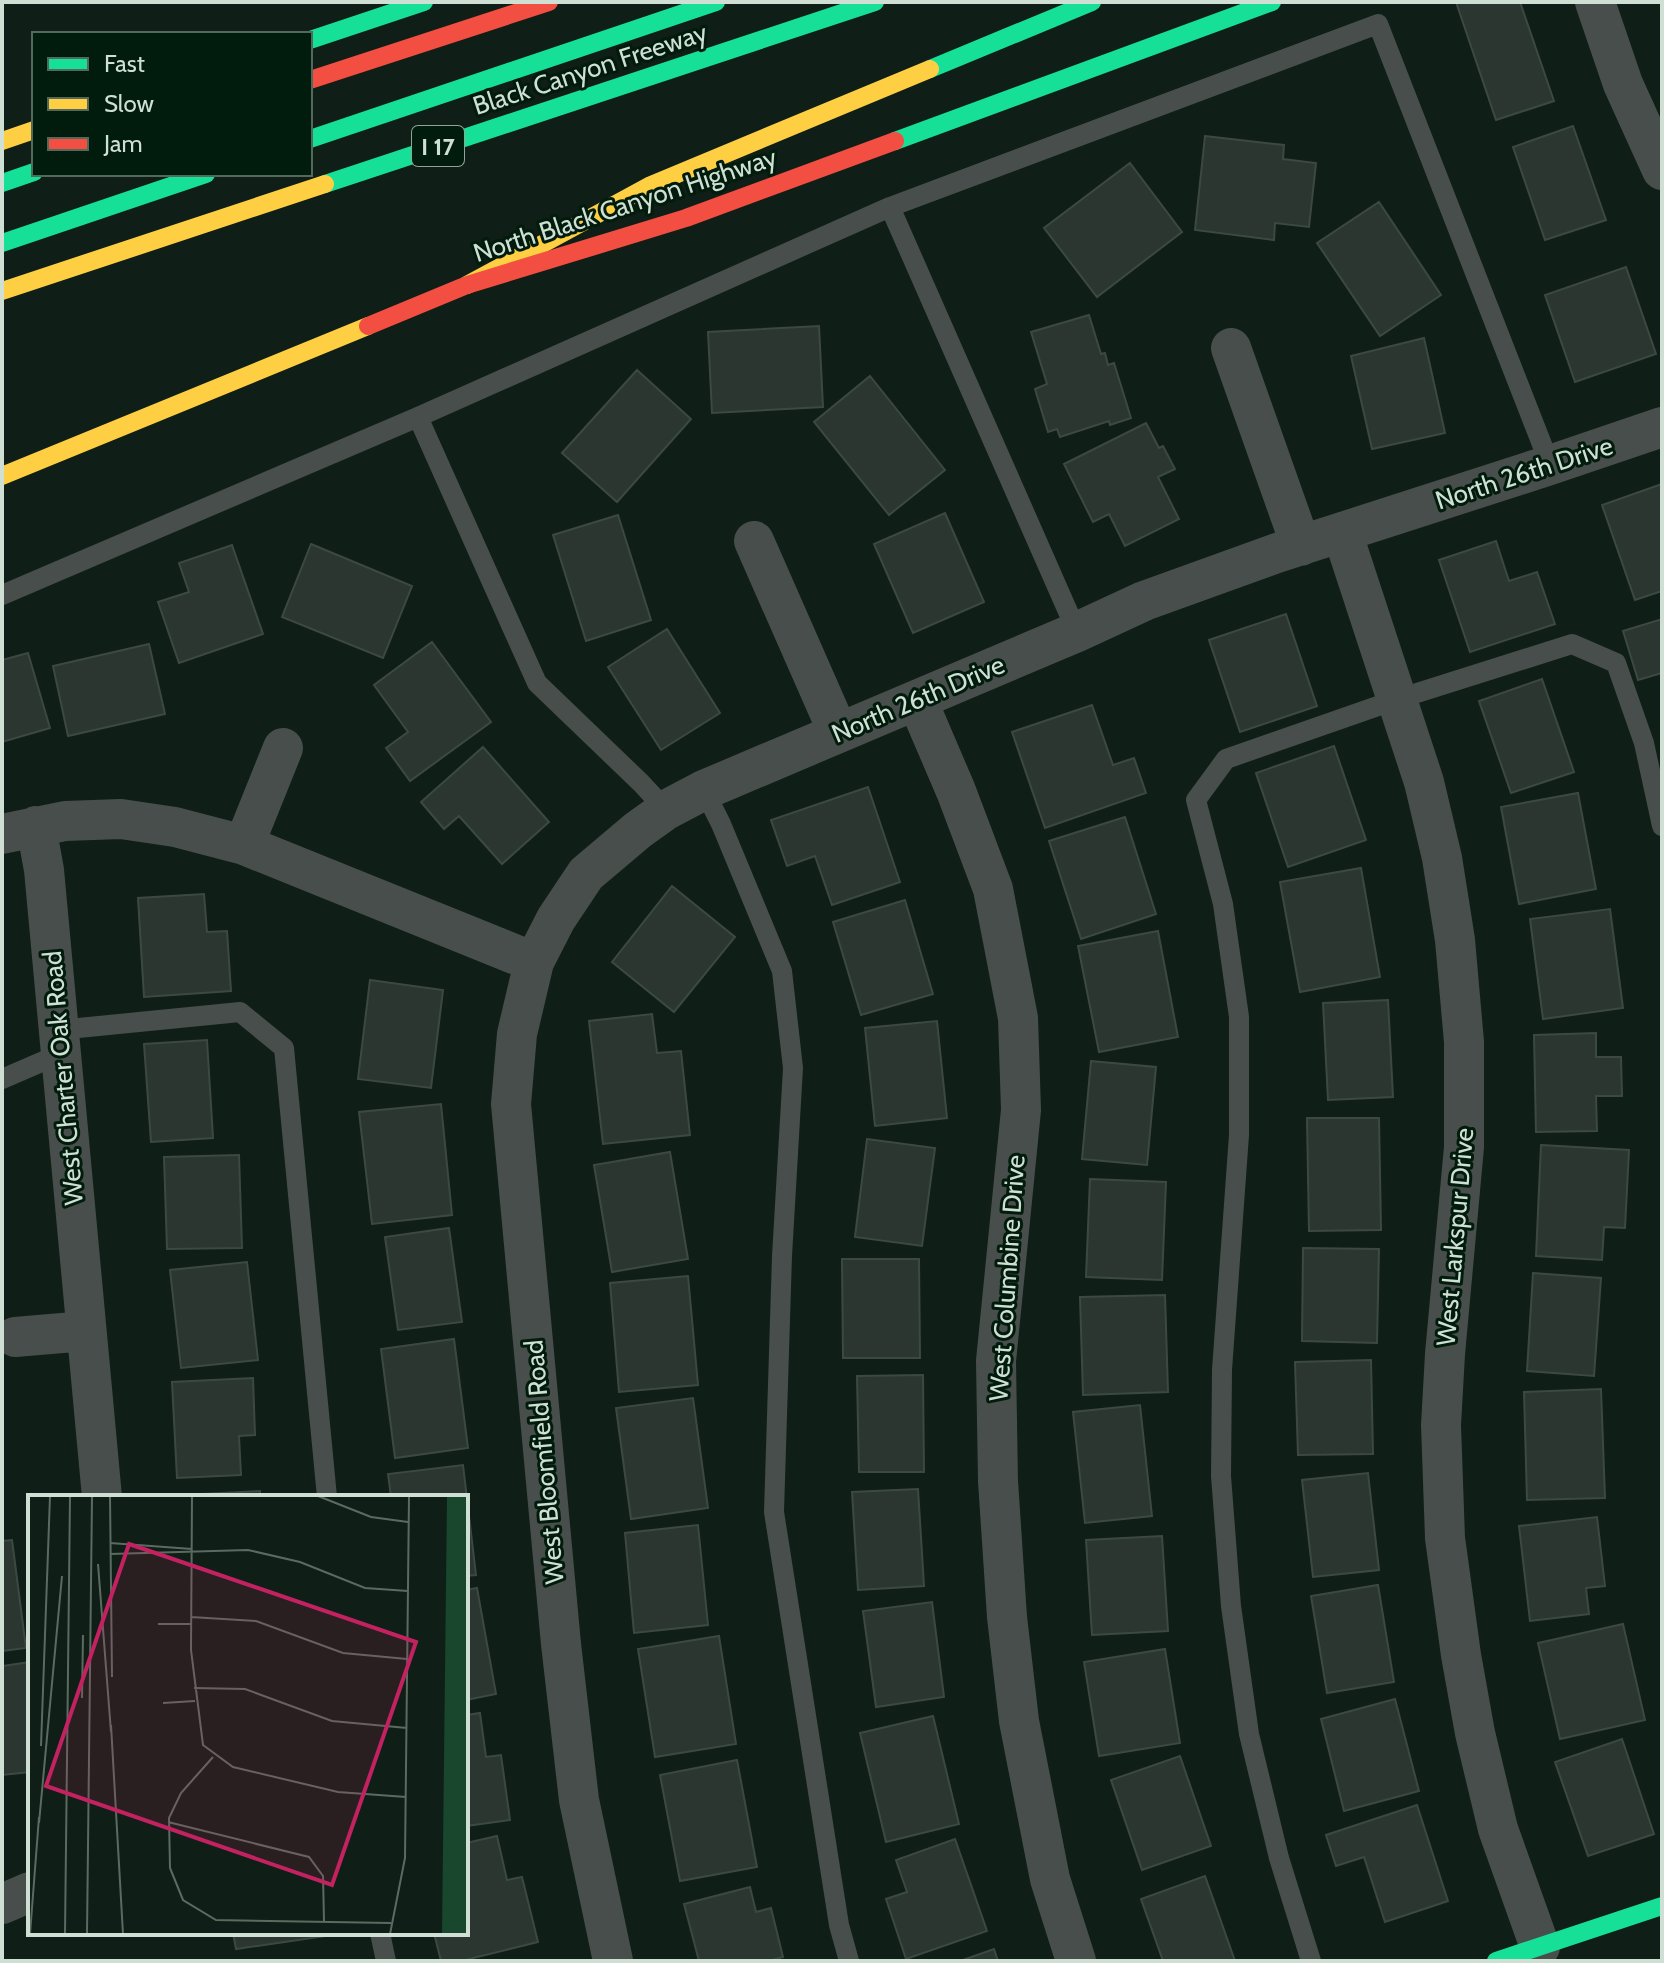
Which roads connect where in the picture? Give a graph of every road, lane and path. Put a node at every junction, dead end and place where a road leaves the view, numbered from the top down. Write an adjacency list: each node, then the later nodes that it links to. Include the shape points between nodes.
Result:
1 (424, 2): 8 (main road)
2 (549, 2): 9 (main road)
3 (716, 2): 11 (main road)
4 (875, 2): 20 (main road, Black Canyon Freeway / I 17)
5 (1092, 2): 19 (main road, via 651,185)
6 (1272, 2): 19 (main road, North Black Canyon Highway, via 686,218)
7 (1595, 2): 13 (street, via 1623,84)
8 (312, 39)
9 (312, 79)
10 (32, 131): 12 (main road)
11 (312, 138)
12 (2, 141)
13 (1662, 170)
14 (32, 173): 16 (main road)
15 (200, 176): 18 (main road)
16 (2, 183)
17 (890, 207): 22 (lane); 24 (lane, via 1378,24); 30 (lane)
18 (2, 243)
19 (467, 285): 25 (main road, North Black Canyon Highway)
20 (2, 291)
21 (1231, 348): 28 (street)
22 (418, 417): 29 (lane); 36 (lane, via 537,683)
23 (1662, 427): 24 (street, North 26th Drive)
24 (1550, 465): 26 (street, North 26th Drive)
25 (2, 476)
26 (1342, 532): 28 (street, North 26th Drive); 31 (street, West Larkspur Drive)
27 (754, 541): 33 (street)
28 (1301, 546): 30 (street, North 26th Drive, via 1144,601)
29 (2, 595)
30 (1077, 632): 32 (street, North 26th Drive)
31 (1398, 699): 37 (lane, via 1572,644 1616,663 1644,743); 51 (street, West Larkspur Drive, via 1442,858 1464,1042 1464,1147 1441,1425 1445,1538 1475,1733 1498,1829); 56 (lane, via 1226,759 1196,800 1223,904 1239,1017 1239,1135 1222,1370 1221,1476 1231,1606 1249,1734)
32 (917, 700): 33 (street, North 26th Drive); 55 (street, West Columbine Drive, via 993,889 1018,1018 1021,1110 996,1361 998,1481 1019,1721 1050,1879)
33 (838, 732): 35 (street, North 26th Drive)
34 (283, 748): 39 (street)
35 (704, 790): 36 (street, North 26th Drive); 54 (lane, via 782,971 793,1068 774,1512)
36 (666, 810): 40 (street, North 26th Drive, via 586,874)
37 (1662, 826)
38 (19, 830): 39 (street, via 65,821 121,819); 41 (street, West Charter Oak Road, via 44,870)
39 (244, 845): 40 (street)
40 (534, 962): 53 (street, West Bloomfield Road, via 517,1034 511,1104 562,1660 579,1800)
41 (59, 1042): 42 (lane); 43 (street, West Charter Oak Road); 46 (lane, via 240,1012 284,1048)
42 (2, 1079)
43 (86, 1331): 44 (street); 45 (street, West Charter Oak Road)
44 (15, 1337)
45 (102, 1495)
46 (327, 1495)
47 (28, 1893): 48 (street)
48 (2, 1904)
49 (1662, 1906): 51 (main road)
50 (380, 1935): 52 (lane)
51 (1540, 1947): 57 (main road)
52 (386, 1961)
53 (613, 1961)
54 (849, 1961)
55 (1076, 1961)
56 (1311, 1961)
57 (1496, 1961)

